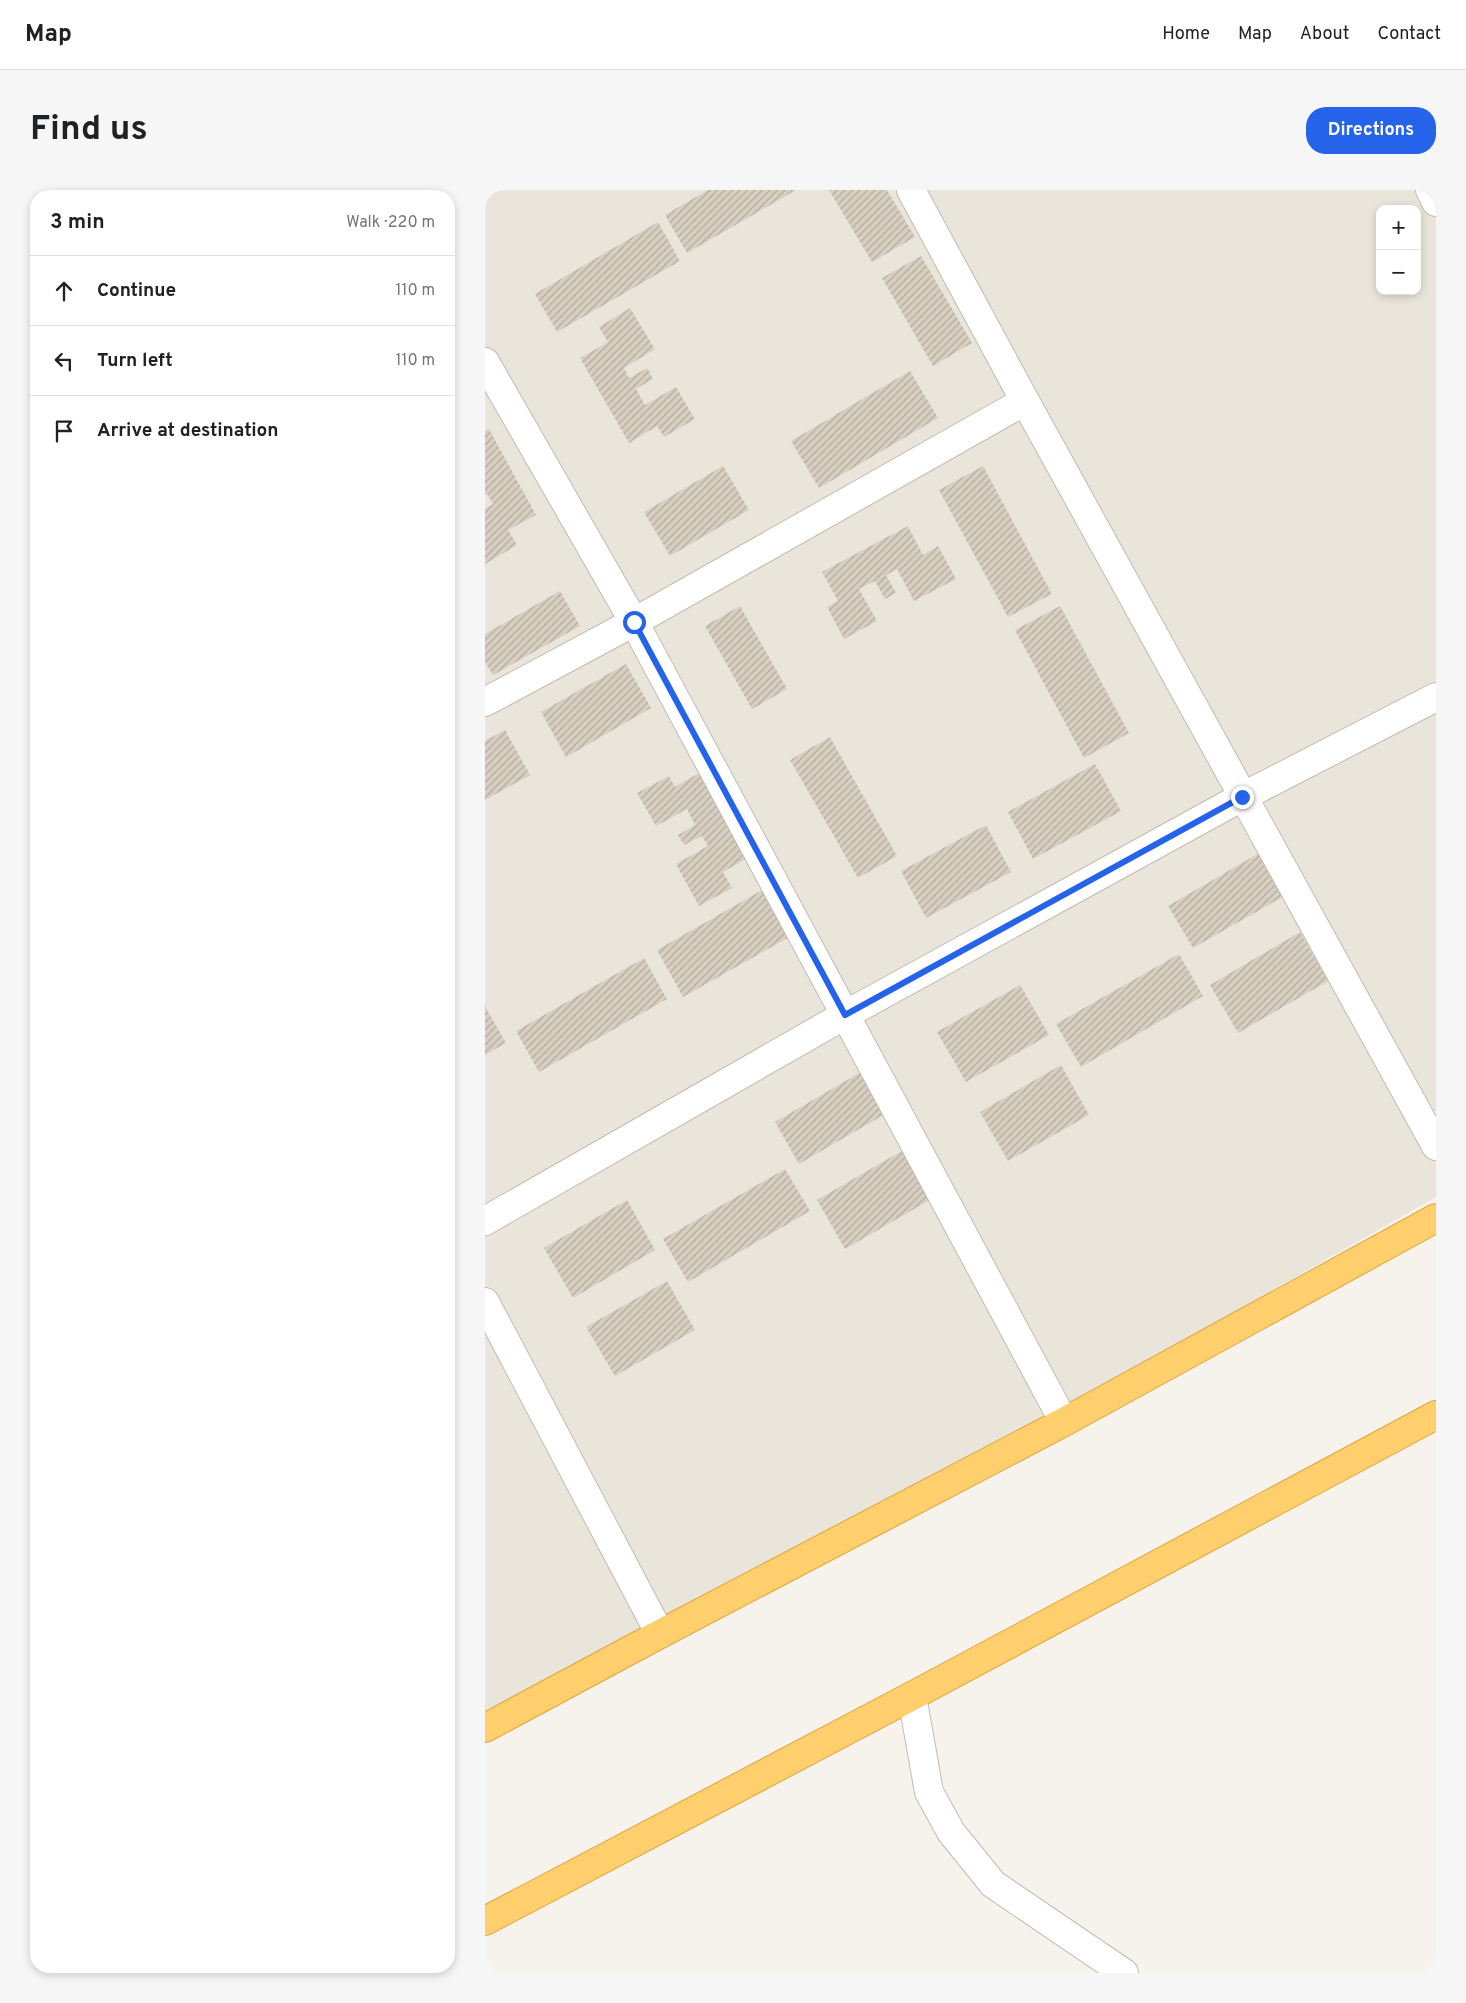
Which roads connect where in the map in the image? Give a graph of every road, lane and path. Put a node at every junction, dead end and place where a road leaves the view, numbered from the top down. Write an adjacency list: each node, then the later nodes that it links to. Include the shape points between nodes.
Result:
1 (911, 190): 3 (street)
2 (485, 362): 4 (street)
3 (1025, 401): 4 (street); 7 (street)
4 (634, 622): 6 (street); 8 (street)
5 (1436, 697): 7 (street)
6 (485, 702)
7 (1242, 797): 8 (street); 9 (street)
8 (845, 1015): 11 (street); 14 (street)
9 (1436, 1146)
10 (1436, 1218): 14 (highway)
11 (485, 1220)
12 (485, 1302): 15 (street)
13 (1436, 1415): 16 (highway)
14 (1064, 1422): 15 (highway)
15 (660, 1634): 17 (highway)
16 (912, 1696): 18 (highway); 19 (street, via 929,1792 951,1832 993,1884)
17 (485, 1728)
18 (485, 1921)
19 (1124, 1973)

